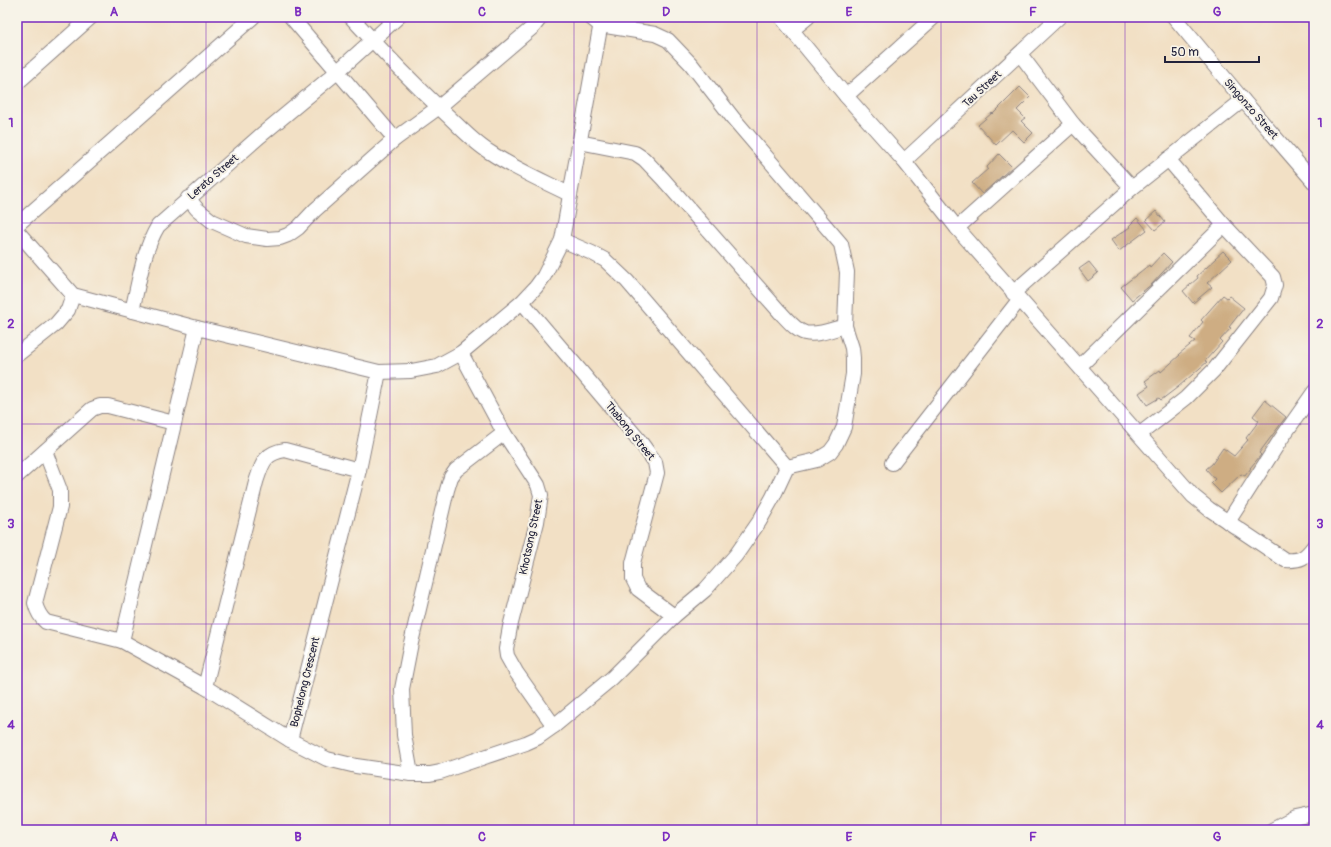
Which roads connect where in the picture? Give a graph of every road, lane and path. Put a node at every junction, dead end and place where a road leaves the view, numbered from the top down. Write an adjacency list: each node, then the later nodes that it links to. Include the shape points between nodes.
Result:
1 (91, 17): 17 (street)
2 (253, 17): 30 (street)
3 (291, 17): 16 (street)
4 (351, 17): 14 (street)
5 (398, 17): 14 (street, Lerato Street)
6 (541, 17): 20 (street, via 533,27)
7 (781, 17): 13 (street)
8 (808, 17): 13 (street)
9 (934, 17): 18 (street)
10 (1059, 17): 15 (street, Tau Street)
11 (1174, 17): 19 (street, Singonzo Street)
12 (597, 20): 23 (street); 39 (street, via 655,34 668,40 691,64 733,118 841,244 847,272)
13 (792, 30): 18 (street)
14 (372, 40): 16 (street, Lerato Street); 20 (street)
15 (1020, 54): 21 (street); 25 (street, Tau Street)
16 (337, 72): 22 (street); 29 (street, Lerato Street)
17 (17, 83)
18 (846, 96): 25 (street)
19 (1242, 100): 24 (street); 26 (street, Singonzo Street)
20 (438, 107): 22 (street); 28 (street, via 491,153 530,176)
21 (1073, 124): 27 (street); 32 (street)
22 (395, 139): 29 (street, via 298,228 280,238 246,236 222,226 203,215)
23 (580, 142): 28 (street); 39 (street, via 635,153 644,159 779,311 804,333)
24 (1168, 159): 27 (street); 31 (street)
25 (904, 161): 32 (street)
26 (1314, 182)
27 (1132, 188): 36 (street)
28 (569, 194): 34 (street)
29 (188, 198): 38 (street, Lerato Street, via 158,226 152,236)
30 (17, 225)
31 (1224, 225): 43 (street); 48 (street, via 1273,277 1274,291 1263,310 1203,381 1186,398)
32 (957, 228): 36 (street)
33 (17, 231): 35 (street)
34 (562, 240): 37 (street, via 544,276); 51 (street, via 605,260 619,273)
35 (73, 295): 38 (street); 42 (street, via 68,310 56,324)
36 (1016, 296): 43 (street); 50 (street)
37 (522, 302): 41 (street); 56 (street, Thabong Street, via 655,462 657,473 633,563 634,579 638,589)
38 (132, 311): 40 (street)
39 (845, 326): 51 (street, via 852,348 853,374 844,427 830,452 817,460)
40 (197, 328): 44 (street); 46 (street)
41 (461, 353): 44 (street, via 427,369); 47 (street, Khotsong Street)
42 (17, 355)
43 (1080, 366): 48 (street)
44 (379, 372): 52 (street, Bophelong Crescent)
45 (1314, 392): 54 (street)
46 (174, 423): 49 (street, via 100,406 92,409); 57 (street)
47 (504, 433): 59 (street, Khotsong Street, via 538,485 541,495 537,522 510,627 507,656); 61 (street, via 456,470 446,490 402,689 404,735)
48 (1140, 434): 54 (street, via 1193,496)
49 (45, 451): 53 (street); 57 (street, via 60,490 60,507 35,603 36,609 46,622)
50 (892, 463)
51 (787, 467): 56 (street, Bophelong Crescent, via 759,522 736,555 705,590)
52 (359, 470): 58 (street, via 285,450 267,457 256,482); 60 (street, Bophelong Crescent)
53 (17, 476)
54 (1228, 522): 55 (street, via 1285,560 1304,558)
55 (1314, 546)
56 (674, 616): 59 (street, Bophelong Crescent, via 612,678)
57 (122, 641): 58 (street)
58 (205, 687): 60 (street)
59 (554, 726): 61 (street, Bophelong Crescent, via 526,743 440,772)
60 (290, 740): 61 (street, Bophelong Crescent, via 326,759)
61 (411, 774)
62 (1314, 814): 63 (street, via 1295,818)
63 (1272, 830)

